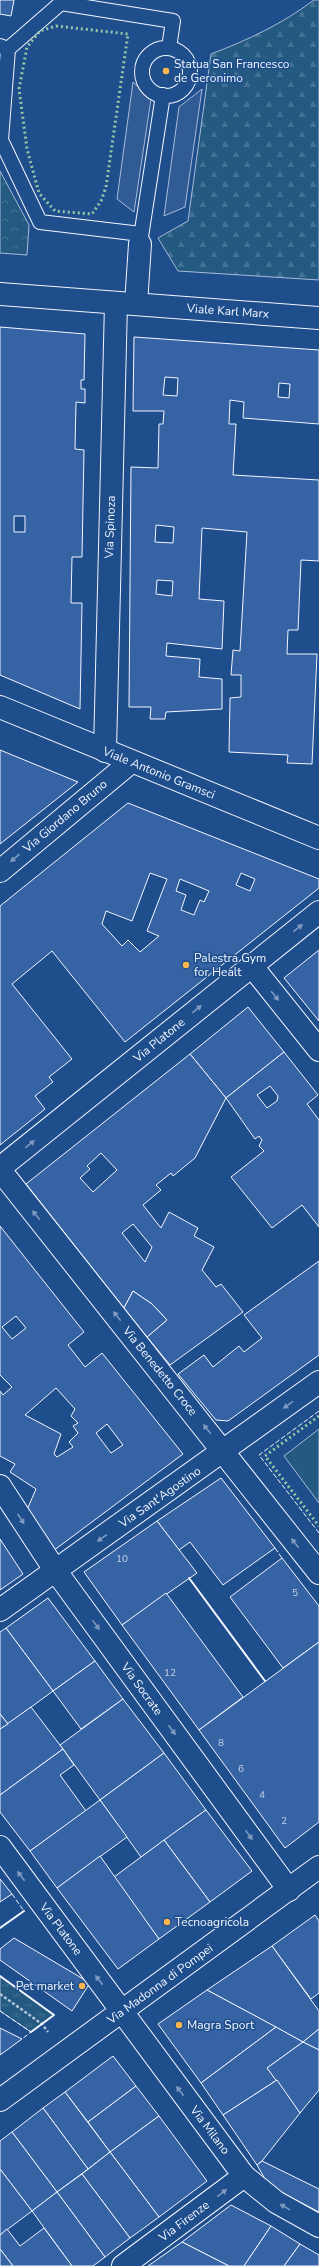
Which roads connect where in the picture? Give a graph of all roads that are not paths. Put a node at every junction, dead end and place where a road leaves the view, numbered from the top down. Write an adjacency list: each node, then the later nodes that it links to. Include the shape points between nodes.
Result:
1 (61, 2): 2 (lane); 3 (lane, via 173,21)
2 (4, 48): 5 (lane)
3 (169, 48): 4 (lane, via 182,55 189,69 189,76 181,90 175,94); 4 (lane, via 161,48 147,56 142,71 146,86)
4 (163, 95): 6 (lane)
5 (0, 140): 6 (lane, via 40,222)
6 (141, 239): 8 (street)
7 (0, 294): 8 (street, Viale Karl Marx)
8 (126, 304): 9 (street, Viale Karl Marx); 11 (street, Via Spinoza)
9 (319, 318)
10 (0, 707): 11 (street, Viale Antonio Gramsci)
11 (105, 751): 12 (street, Viale Antonio Gramsci)
12 (131, 762): 13 (street, Viale Antonio Gramsci); 14 (street, Via Giordano Bruno, one-way to 14)
13 (319, 838)
14 (0, 871)
15 (319, 912): 16 (street, Via Platone, one-way to 15)
16 (250, 965): 17 (street, one-way to 17); 18 (street, Via Platone, one-way to 16)
17 (319, 1050)
18 (0, 1169): 20 (street, Via Benedetto Croce, one-way to 18)
19 (319, 1382): 20 (street, Via Sant'Agostino, one-way to 20)
20 (224, 1452): 22 (street, Via Sant'Agostino, one-way to 22); 23 (street, Via Benedetto Croce, one-way to 20)
21 (0, 1486): 22 (street, Via Socrate, one-way to 22)
22 (55, 1570): 24 (street, Via Sant'Agostino); 27 (street, Via Socrate, one-way to 27)
23 (319, 1573)
24 (0, 1610)
25 (0, 1847): 28 (street, Via Platone, one-way to 25)
26 (319, 1867): 27 (street, Via Madonna di Pompei)
27 (289, 1890): 28 (street, Via Madonna di Pompei)
28 (122, 2012): 29 (street, Via Madonna di Pompei); 30 (street, Via Milano, one-way to 28)
29 (0, 2100)
30 (244, 2176): 31 (street, Via Milano, one-way to 30, via 276,2202); 32 (street, Via Firenze, one-way to 30)
31 (319, 2226)
32 (123, 2266)

